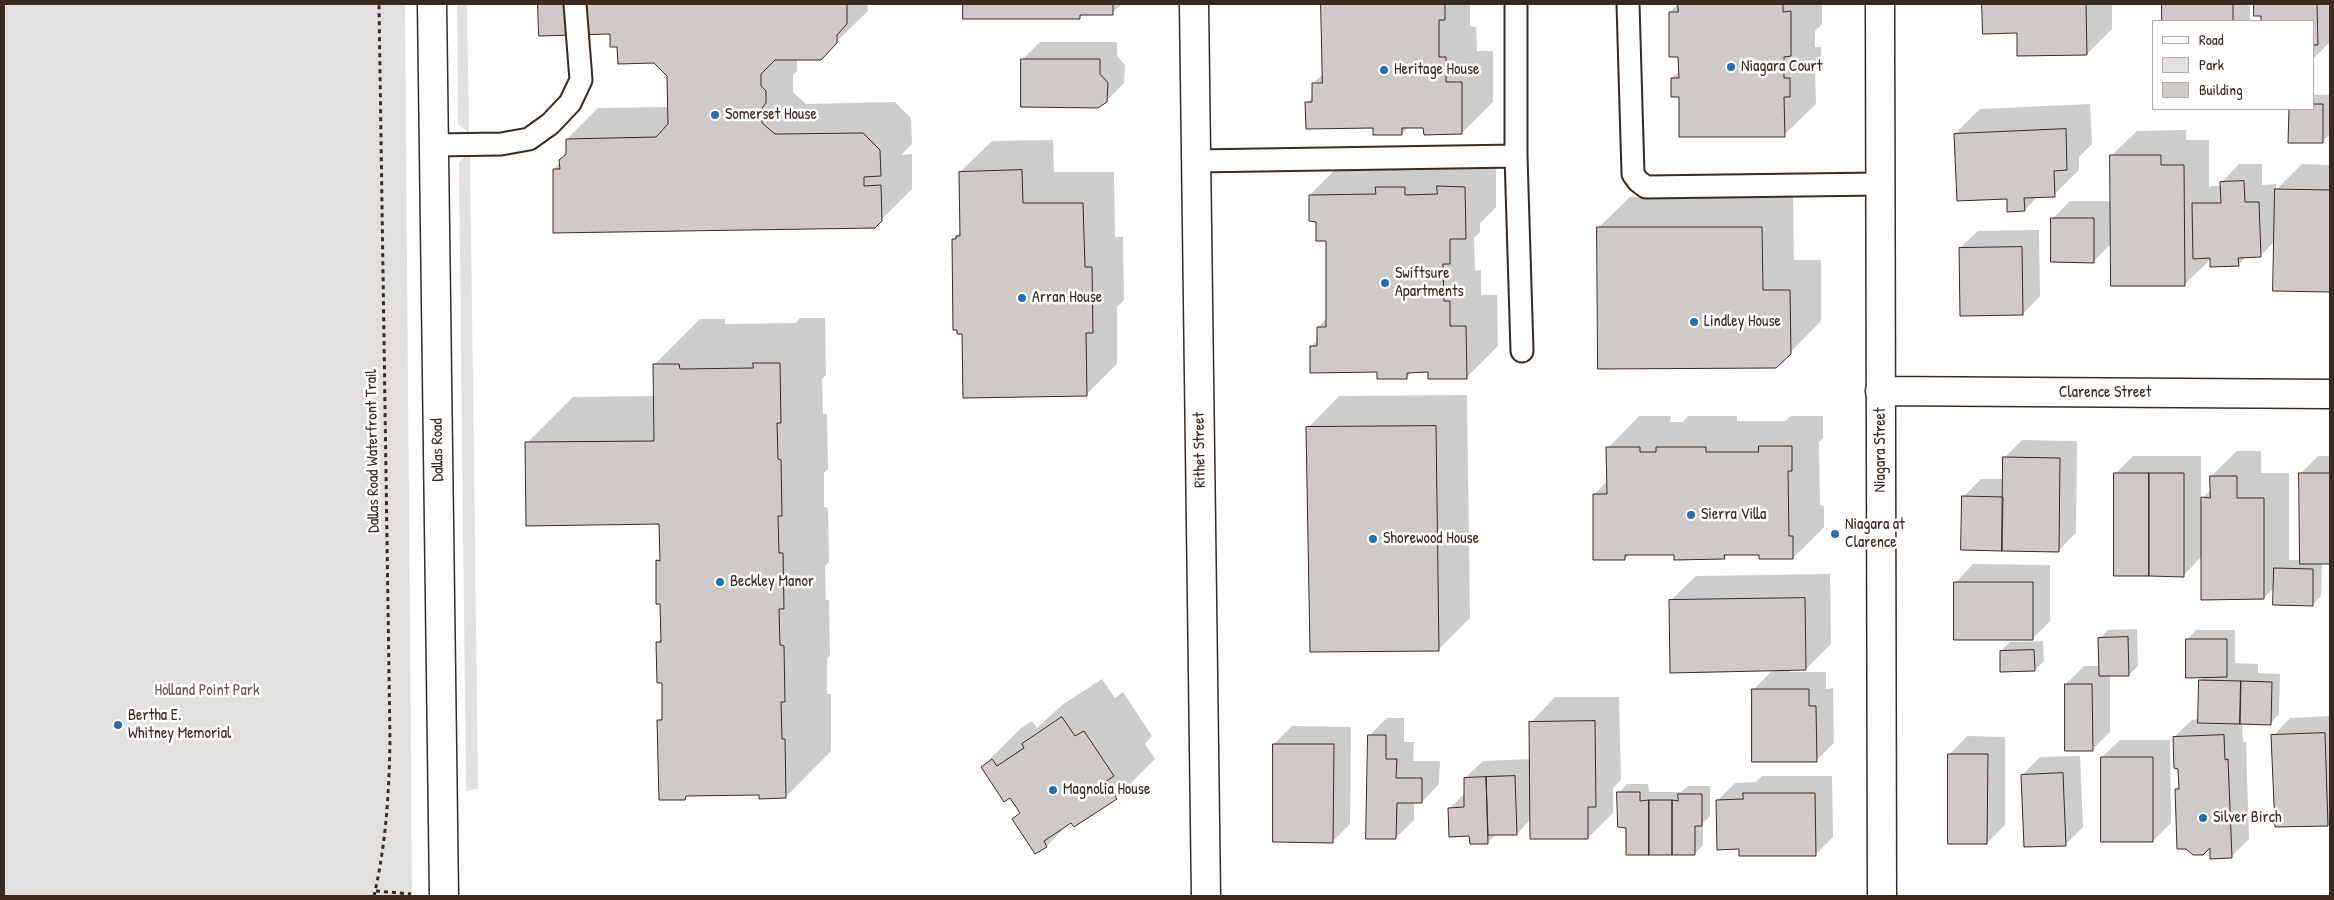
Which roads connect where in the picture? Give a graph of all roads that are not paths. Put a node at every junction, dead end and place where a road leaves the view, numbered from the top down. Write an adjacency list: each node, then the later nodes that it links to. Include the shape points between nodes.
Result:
1 (432, 4): 7 (street, Dallas Road)
2 (576, 4): 7 (lane, via 581,80 570,103 550,124 529,139 502,144)
3 (1194, 4): 9 (street, Rithet Street)
4 (1516, 4): 8 (lane)
5 (1628, 4): 10 (lane, via 1633,174 1638,182 1646,186)
6 (1880, 4): 10 (street, Niagara Street)
7 (434, 145): 14 (street, Dallas Road)
8 (1516, 156): 9 (lane); 11 (lane)
9 (1196, 161): 15 (street, Rithet Street)
10 (1880, 184): 12 (street, Niagara Street)
11 (1522, 351)
12 (1880, 392): 13 (street, Clarence Street); 16 (street, Niagara Street)
13 (2330, 394)
14 (444, 896)
15 (1206, 896)
16 (1882, 896)

